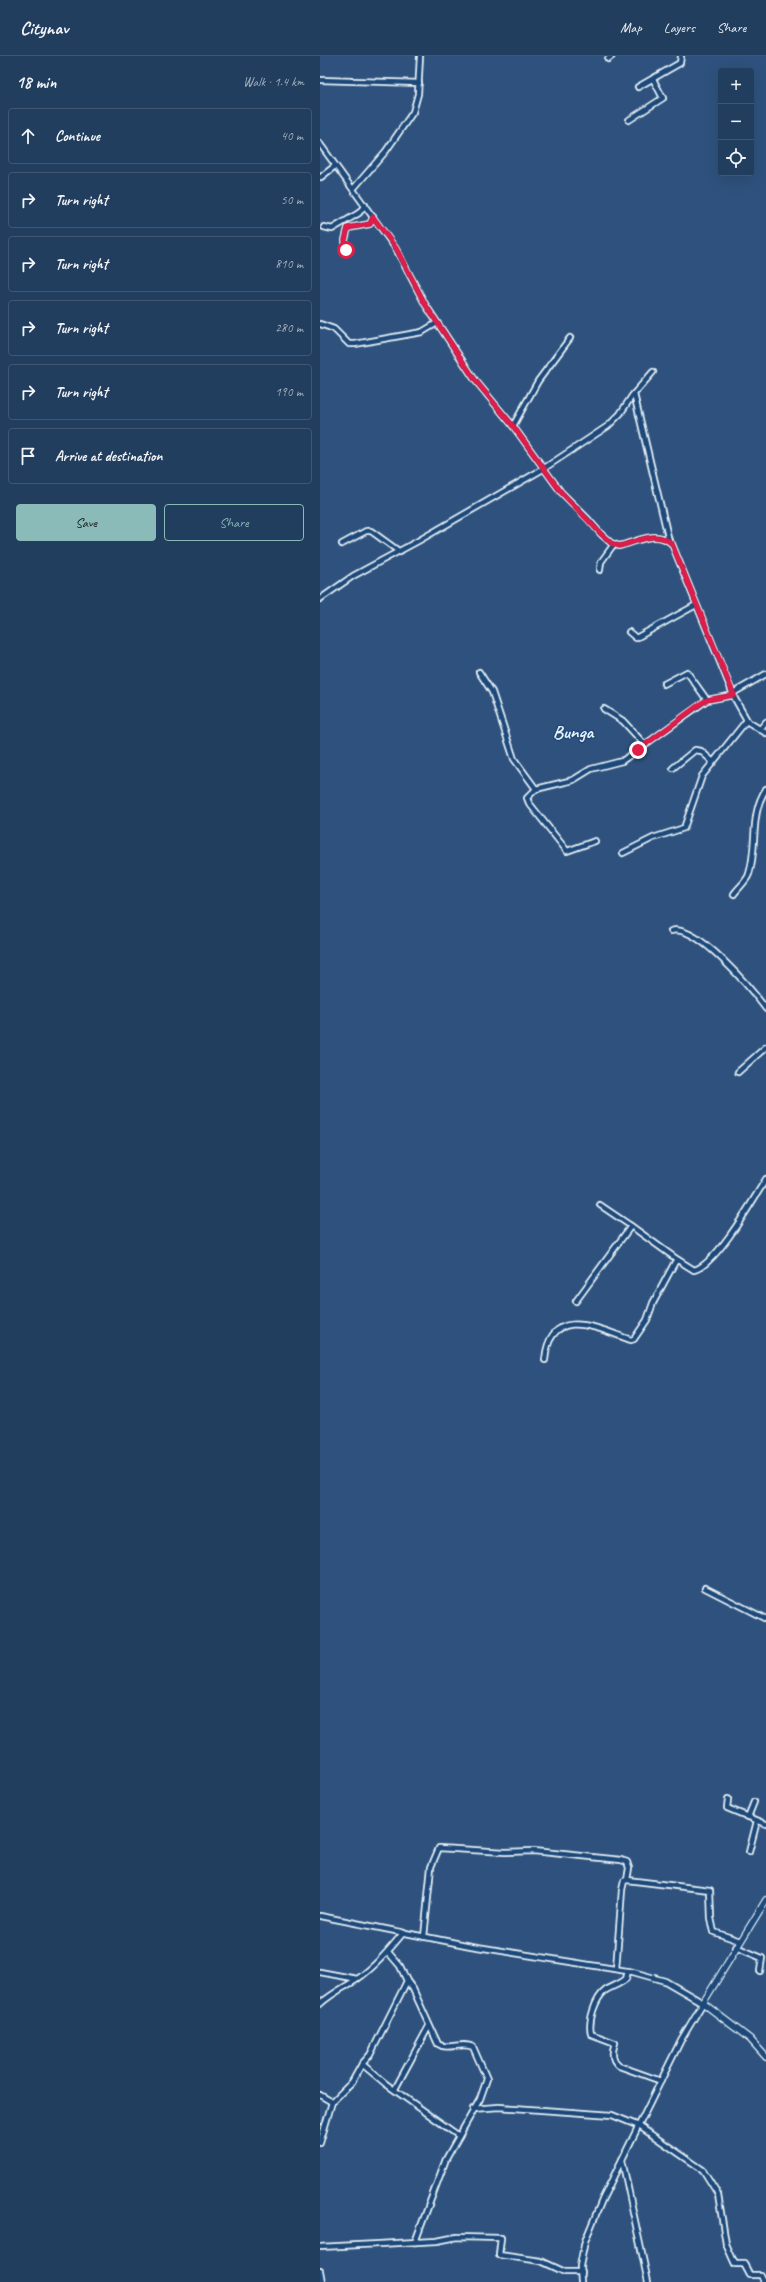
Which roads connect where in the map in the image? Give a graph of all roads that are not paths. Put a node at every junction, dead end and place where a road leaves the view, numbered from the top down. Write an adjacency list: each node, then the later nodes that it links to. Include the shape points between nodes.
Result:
1 (420, 56): 5 (street)
2 (681, 56): 3 (street, via 680,63)
3 (653, 79): 6 (street); 7 (street, via 663,98)
4 (320, 80): 5 (street)
5 (419, 83): 11 (street, via 413,112 386,151)
6 (638, 87)
7 (629, 120)
8 (320, 144): 9 (street)
9 (335, 166): 10 (street); 11 (street)
10 (321, 177)
11 (354, 188): 12 (street)
12 (364, 205): 13 (street); 14 (street, via 359,214 336,227)
13 (373, 217): 15 (street, via 370,224 348,228); 16 (street, via 396,248)
14 (324, 227)
15 (346, 250)
16 (437, 323): 17 (street, via 422,332 355,344 350,344 334,329); 21 (street, via 475,380)
17 (320, 324)
18 (570, 338): 21 (street, via 538,381)
19 (653, 372): 20 (street)
20 (634, 394): 22 (street, via 608,426); 23 (street)
21 (513, 426): 22 (street)
22 (543, 469): 25 (street, via 561,492); 26 (street)
23 (669, 541): 25 (street, via 666,538 655,537 619,546); 29 (street)
24 (342, 544): 26 (street, via 370,531)
25 (614, 544): 27 (street, via 601,562)
26 (400, 552): 28 (street, via 353,576)
27 (600, 570)
28 (320, 599)
29 (696, 605): 30 (street, via 636,638); 34 (street)
30 (630, 632)
31 (479, 672): 44 (street, via 492,692 514,759)
32 (766, 674): 34 (street)
33 (664, 684): 35 (street, via 690,673)
34 (733, 694): 35 (street); 37 (street)
35 (707, 700): 41 (street)
36 (604, 709): 41 (street, via 623,721)
37 (747, 720): 39 (street); 42 (street)
38 (766, 722): 39 (street)
39 (760, 729): 40 (street)
40 (766, 733)
41 (645, 745): 44 (street, via 622,761 591,769 573,780)
42 (712, 761): 43 (street, via 698,749); 48 (street, via 698,783 684,828 653,838)
43 (673, 768)
44 (536, 789): 47 (street, via 527,800 567,851)
45 (766, 789): 46 (street)
46 (764, 796): 49 (street, via 757,806 758,815 754,826 749,875)
47 (595, 841)
48 (623, 853)
49 (734, 894)
50 (671, 931): 51 (street, via 686,932 704,945 742,978)
51 (766, 1009)
52 (766, 1047): 53 (street)
53 (738, 1072)
54 (766, 1179): 57 (street, via 722,1245 702,1268 694,1270)
55 (600, 1205): 56 (street)
56 (631, 1226): 57 (street); 58 (street)
57 (678, 1260): 59 (street, via 674,1262 647,1320 634,1339 569,1323 562,1325 554,1333 548,1344)
58 (576, 1301)
59 (546, 1360)
60 (705, 1588): 61 (street)
61 (766, 1619)
62 (728, 1799): 64 (street, via 727,1808)
63 (754, 1802): 64 (street)
64 (748, 1817): 65 (street)
65 (758, 1821): 66 (street); 67 (street)
66 (766, 1824)
67 (749, 1852)
68 (627, 1880): 72 (street, via 629,1868 627,1862 621,1860 533,1851 438,1848 431,1866); 73 (street, via 710,1890 714,1932); 77 (street, via 624,1881 622,1890)
69 (766, 1900): 73 (street)
70 (320, 1916): 71 (street)
71 (404, 1932): 72 (street); 75 (street)
72 (424, 1937): 77 (street)
73 (740, 1941): 74 (street)
74 (736, 1946): 76 (street); 83 (street)
75 (388, 1952): 81 (street); 82 (street, via 400,1966)
76 (764, 1959): 79 (street)
77 (616, 1969): 78 (street)
78 (628, 1971): 83 (street, via 665,1981); 88 (street, via 626,1979 606,1990 599,1998 590,2028 591,2034 615,2043 612,2051 618,2066)
79 (760, 1971)
80 (320, 1972): 81 (street)
81 (357, 1979): 84 (street, via 332,1993)
82 (407, 1981): 85 (street); 87 (street, via 370,2055)
83 (703, 2003): 86 (street, via 750,2039); 88 (street)
84 (320, 2004)
85 (430, 2026): 89 (street); 92 (street, via 440,2046 471,2046 475,2052 487,2079)
86 (766, 2057)
87 (362, 2064): 89 (street); 91 (street, via 352,2082)
88 (661, 2081): 93 (street)
89 (395, 2089): 94 (street)
90 (320, 2095): 91 (street)
91 (332, 2102): 95 (street)
92 (473, 2109): 93 (street, via 498,2107 612,2115); 94 (street)
93 (639, 2126): 96 (street); 104 (street, via 703,2170 718,2194 726,2244 735,2264 744,2264 750,2275 761,2275)
94 (459, 2136): 97 (street, via 446,2159)
95 (320, 2143)
96 (622, 2160): 100 (street, via 585,2241); 103 (street)
97 (415, 2242): 98 (street); 100 (street, via 457,2237 501,2238 499,2255 541,2262 565,2272)
98 (320, 2246)
99 (320, 2271): 101 (street)
100 (581, 2272): 102 (street)
101 (322, 2282)
102 (581, 2282)
103 (648, 2282)
104 (764, 2282)

